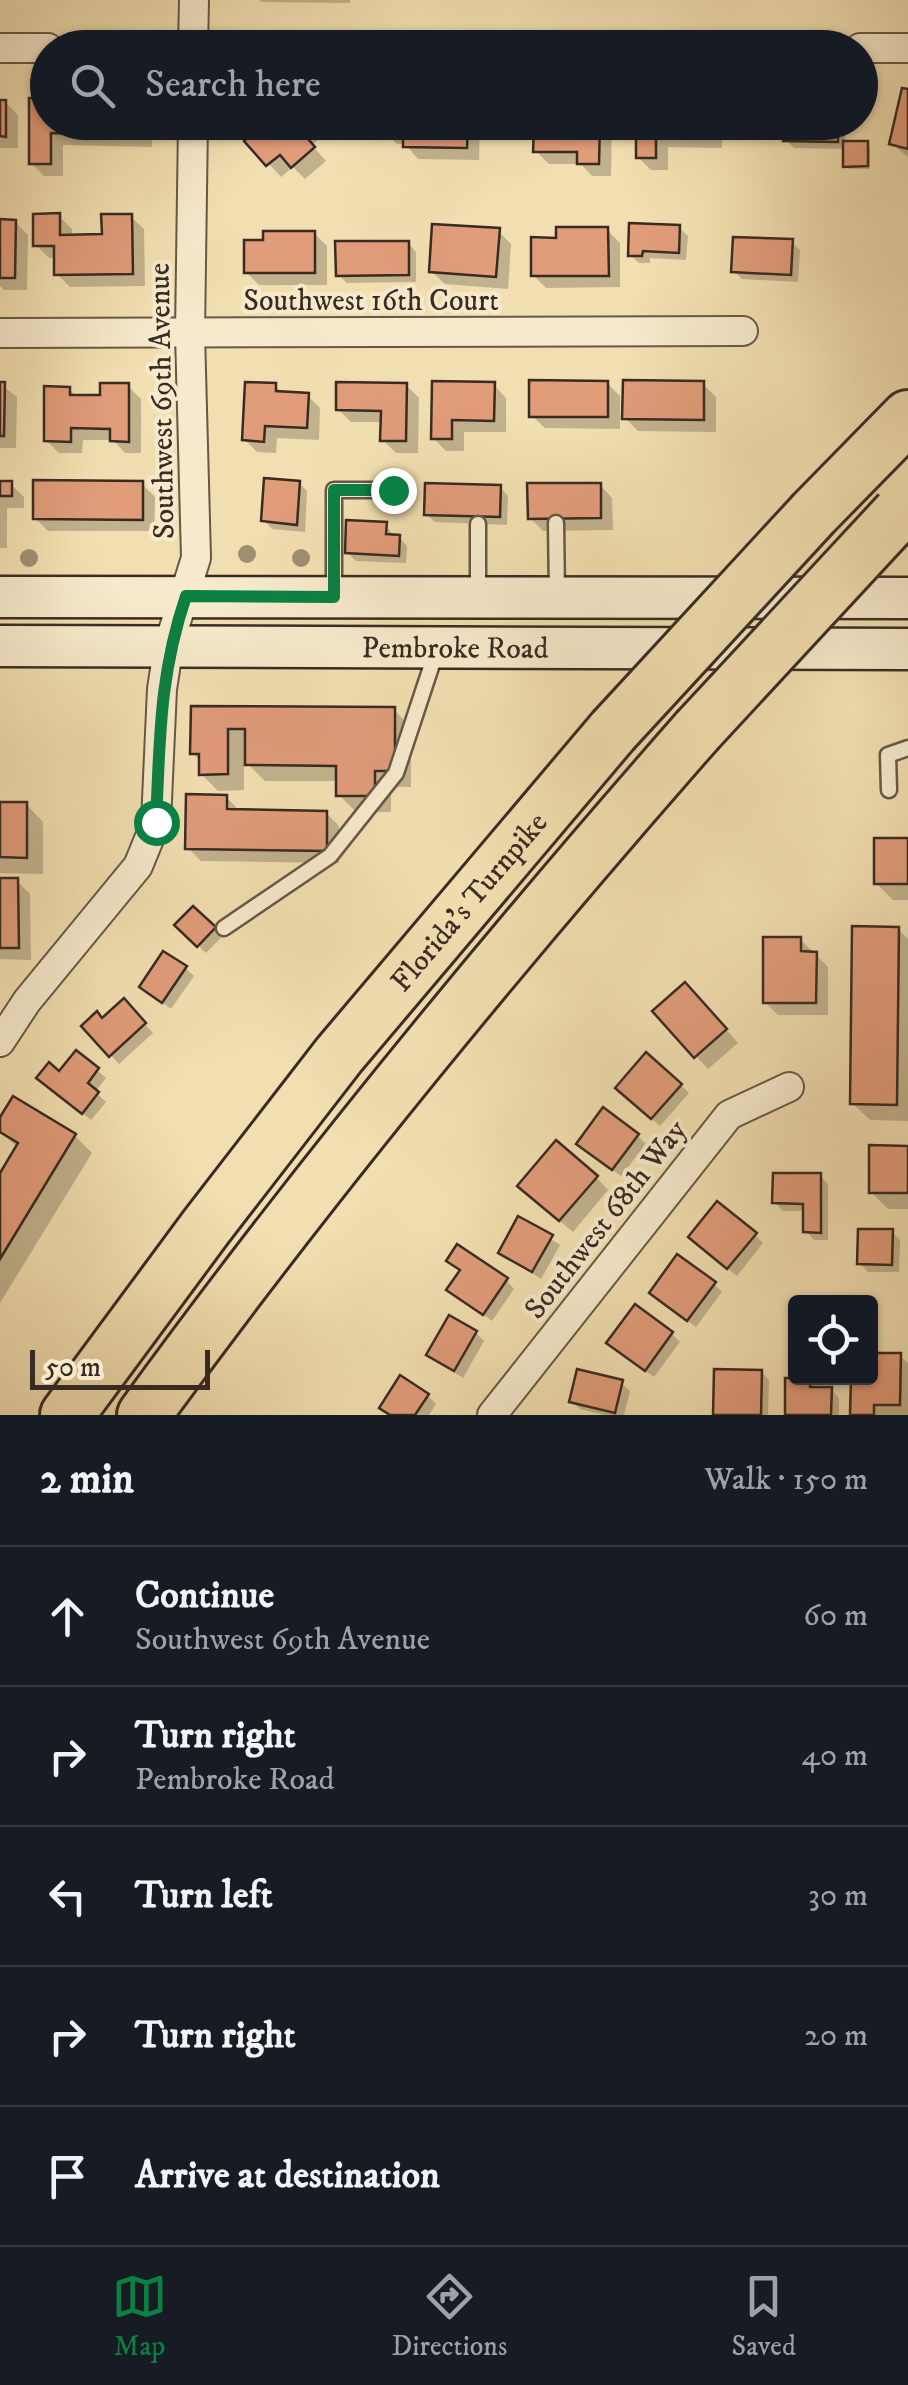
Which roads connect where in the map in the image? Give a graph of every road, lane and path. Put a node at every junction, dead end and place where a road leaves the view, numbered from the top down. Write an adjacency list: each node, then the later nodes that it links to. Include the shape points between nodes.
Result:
1 (194, 0): 2 (street)
2 (194, 30)
3 (0, 48): 4 (street)
4 (30, 48)
5 (878, 48): 6 (street)
6 (908, 48)
7 (193, 140): 10 (street, Southwest 69th Avenue)
8 (743, 331): 10 (street, Southwest 16th Court)
9 (0, 333): 10 (street, Southwest 16th Court)
10 (190, 334): 16 (street, Southwest 69th Avenue, via 196,558)
11 (908, 417): 32 (highway, Florida's Turnpike, bridge, via 613,731 338,1055)
12 (393, 490): 18 (lane, via 334,490)
13 (904, 508): 33 (highway, Florida's Turnpike, bridge, via 573,872 403,1075)
14 (556, 523): 20 (lane)
15 (478, 524): 19 (lane)
16 (186, 596): 17 (main road, Pembroke Road); 18 (main road, Pembroke Road); 22 (street, Southwest 69th Avenue)
17 (0, 597)
18 (334, 597): 19 (main road, Pembroke Road)
19 (478, 597): 20 (main road, Pembroke Road)
20 (558, 598): 21 (main road, Pembroke Road)
21 (908, 598)
22 (170, 644): 23 (main road, Pembroke Road); 24 (main road, Pembroke Road); 29 (street, Southwest 69th Avenue, via 156,822 138,866)
23 (0, 646)
24 (438, 646): 25 (main road, Pembroke Road); 28 (lane, via 396,773 330,856)
25 (908, 648)
26 (908, 748): 27 (lane, via 888,754)
27 (888, 790)
28 (224, 928)
29 (14, 1001): 30 (street, Southwest 69th Avenue)
30 (0, 1042)
31 (789, 1087): 34 (street, Southwest 68th Way, via 728,1114)
32 (68, 1415)
33 (144, 1415)
34 (492, 1415)

